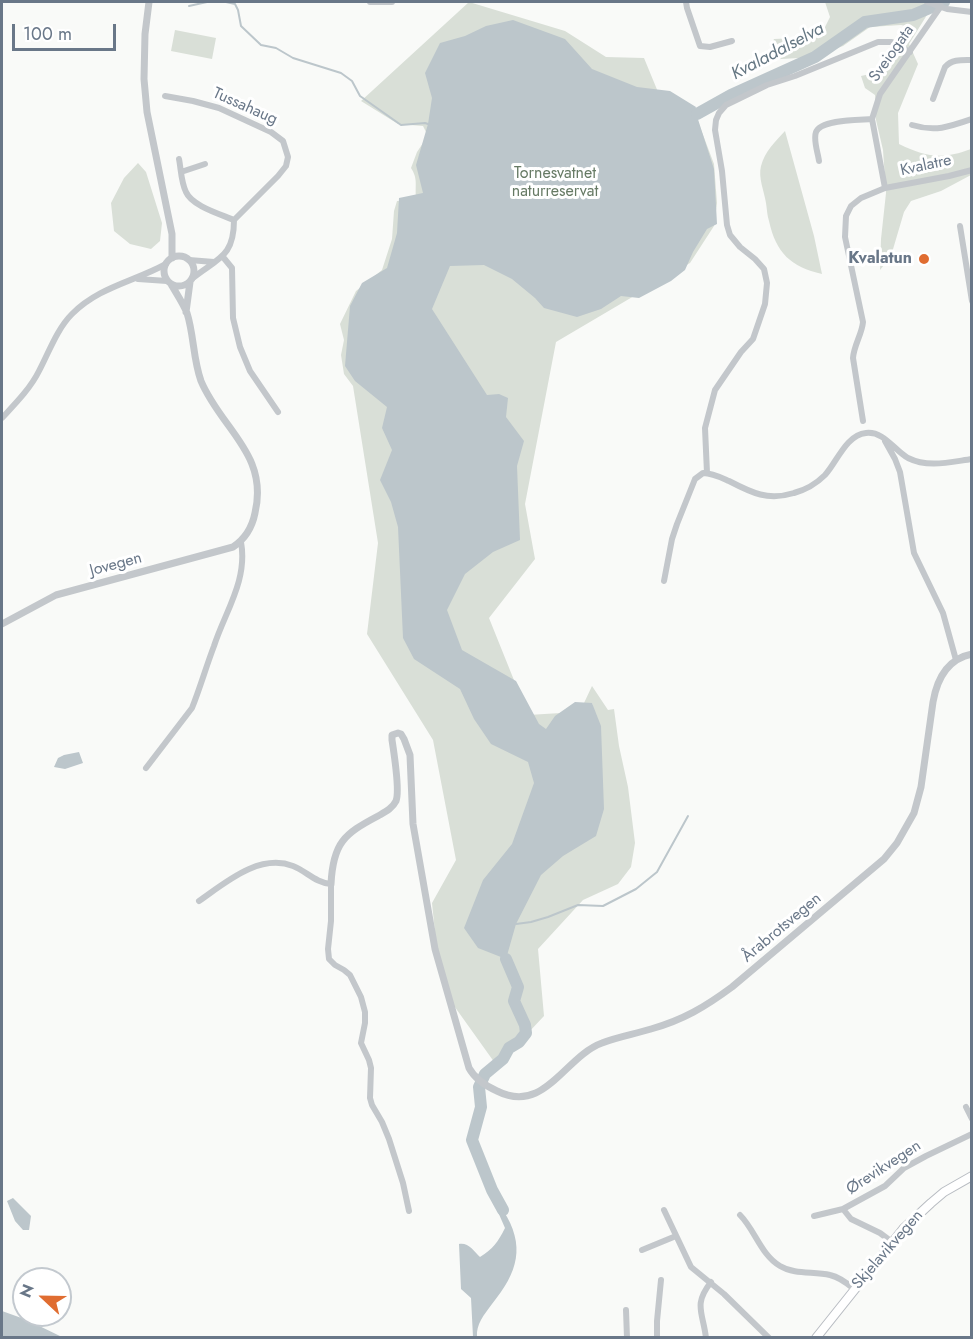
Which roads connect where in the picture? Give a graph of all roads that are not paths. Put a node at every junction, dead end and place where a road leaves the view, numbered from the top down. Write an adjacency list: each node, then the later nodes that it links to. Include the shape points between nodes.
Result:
1 (149, 2): 25 (street, via 144,55 147,112)
2 (370, 2): 3 (street)
3 (392, 2)
4 (677, 2): 5 (street)
5 (687, 2): 9 (street, via 700,46 710,48)
6 (927, 2): 7 (street)
7 (941, 6): 8 (street); 10 (street, Sveiogata)
8 (972, 12)
9 (732, 41)
10 (910, 52): 14 (street, Sveiogata, via 880,94); 42 (street, via 892,42 878,42 767,85 726,105 719,113 715,130 727,225 740,247 764,269 767,283 759,326 716,390 708,414)
11 (972, 60): 13 (street, via 948,64)
12 (165, 96): 23 (street, Tussahaug, via 219,108 283,141 288,157 286,166)
13 (933, 99)
14 (872, 119): 18 (street, via 820,125 815,137); 22 (street)
15 (972, 119): 16 (street, Kvalatre, via 941,128)
16 (912, 125)
17 (179, 159): 21 (street)
18 (819, 161)
19 (205, 164): 21 (street)
20 (972, 170): 22 (street, Kvalatre)
21 (182, 172): 23 (street, via 186,194 191,199)
22 (885, 188): 39 (street, via 861,198 846,216 845,237 863,322 853,358)
23 (234, 220): 27 (street, via 233,238)
24 (960, 226): 35 (street)
25 (171, 234): 26 (street); 28 (street)
26 (181, 256): 28 (street); 29 (street)
27 (223, 257): 30 (street); 37 (street, via 232,268 232,318 240,348 250,371)
28 (172, 258): 31 (street)
29 (189, 260): 30 (street); 33 (street, via 194,268)
30 (214, 262): 33 (street)
31 (166, 264): 32 (street); 34 (street, via 164,273)
32 (135, 279): 34 (street); 38 (street, via 112,286 71,315 26,391)
33 (191, 280): 34 (street, via 181,286); 36 (street)
34 (169, 283): 36 (street)
35 (972, 301)
36 (186, 312): 43 (street, via 201,379 254,468 257,505 250,529)
37 (278, 412)
38 (2, 418)
39 (863, 421)
40 (883, 438): 41 (street, via 909,459 922,463); 42 (street, via 872,433 859,435 824,477 789,495 770,497 753,493); 47 (street, via 900,472 914,553 943,613)
41 (972, 459)
42 (707, 473): 44 (street, via 695,479 672,539)
43 (241, 542): 45 (street, Jovegen, via 224,551 56,595); 48 (street, via 242,564 236,594 192,708)
44 (664, 580)
45 (2, 624)
46 (972, 654): 47 (street)
47 (956, 660): 49 (street, Årabrotsvegen, via 946,668 935,691 914,813 884,859 711,1002 650,1030 600,1043 536,1093 519,1097 501,1093 475,1077 467,1062 435,949 412,824 410,755 401,734 392,735 396,801 346,837 336,851)
48 (146, 768)
49 (331, 884): 50 (street, via 294,866 270,862 229,880); 57 (street, via 329,959 350,975 361,997 365,1023 361,1043 371,1068 370,1098 389,1139)
50 (199, 901)
51 (966, 1107): 52 (street)
52 (972, 1119)
53 (972, 1134): 55 (street, Ørevikvegen, via 904,1168 885,1186)
54 (972, 1176): 61 (main road, Skjelavikvegen, via 944,1192)
55 (843, 1209): 59 (street, Ørevikvegen); 61 (street, Ørevikvegen, via 851,1219)
56 (664, 1210): 60 (street)
57 (409, 1211)
58 (740, 1215): 65 (street, via 779,1266 830,1275)
59 (814, 1216)
60 (676, 1236): 62 (street); 64 (street, via 691,1267)
61 (892, 1242): 65 (main road, Skjelavikvegen)
62 (642, 1250)
63 (661, 1280): 68 (street)
64 (711, 1282): 69 (street, via 699,1305); 70 (street)
65 (854, 1289): 71 (main road, Skjelavikvegen)
66 (626, 1310): 67 (street)
67 (627, 1338)
68 (657, 1338)
69 (706, 1338)
70 (769, 1338)
71 (816, 1338)

